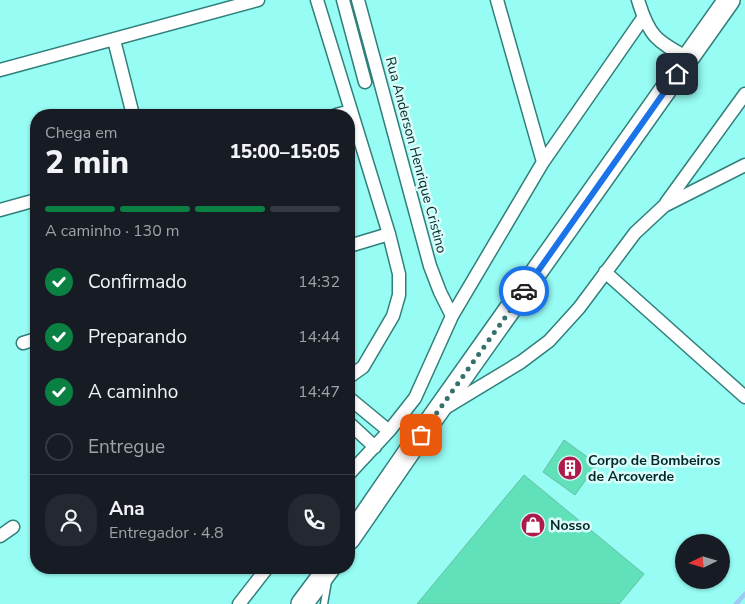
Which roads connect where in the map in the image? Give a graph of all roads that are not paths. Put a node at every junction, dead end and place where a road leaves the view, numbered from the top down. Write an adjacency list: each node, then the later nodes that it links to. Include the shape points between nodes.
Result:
1 (258, 0): 9 (street)
2 (317, 0): 15 (street)
3 (343, 0): 12 (street)
4 (358, 0): 25 (street, Rua Anderson Henrique Cristino, via 430,266)
5 (497, 0): 17 (street)
6 (638, 0): 8 (street)
7 (729, 0): 10 (highway)
8 (643, 18): 10 (street, via 654,36); 17 (street)
9 (114, 40): 11 (street); 14 (street)
10 (688, 58): 31 (highway)
11 (0, 70)
12 (365, 82)
13 (745, 94): 20 (street)
14 (131, 109)
15 (350, 109)
16 (355, 124): 22 (street)
17 (543, 162): 25 (street)
18 (745, 165): 20 (street)
19 (30, 202): 21 (street)
20 (664, 206): 24 (street, via 635,233)
21 (0, 210)
22 (389, 234): 23 (street); 28 (street, via 399,274 399,295 393,316 363,367)
23 (355, 244)
24 (605, 272): 29 (street); 31 (street, via 549,341 521,362)
25 (452, 316): 33 (street, via 415,398)
26 (30, 341): 27 (street)
27 (23, 343)
28 (355, 373)
29 (745, 397)
30 (355, 403): 33 (street)
31 (436, 413): 37 (highway)
32 (355, 429): 34 (street)
33 (389, 430): 34 (street)
34 (375, 447): 35 (street)
35 (355, 468)
36 (13, 528): 38 (street)
37 (355, 530)
38 (0, 536)
39 (262, 574): 42 (street)
40 (325, 574): 43 (highway)
41 (329, 574): 44 (lane)
42 (238, 604)
43 (302, 604)
44 (324, 604)

